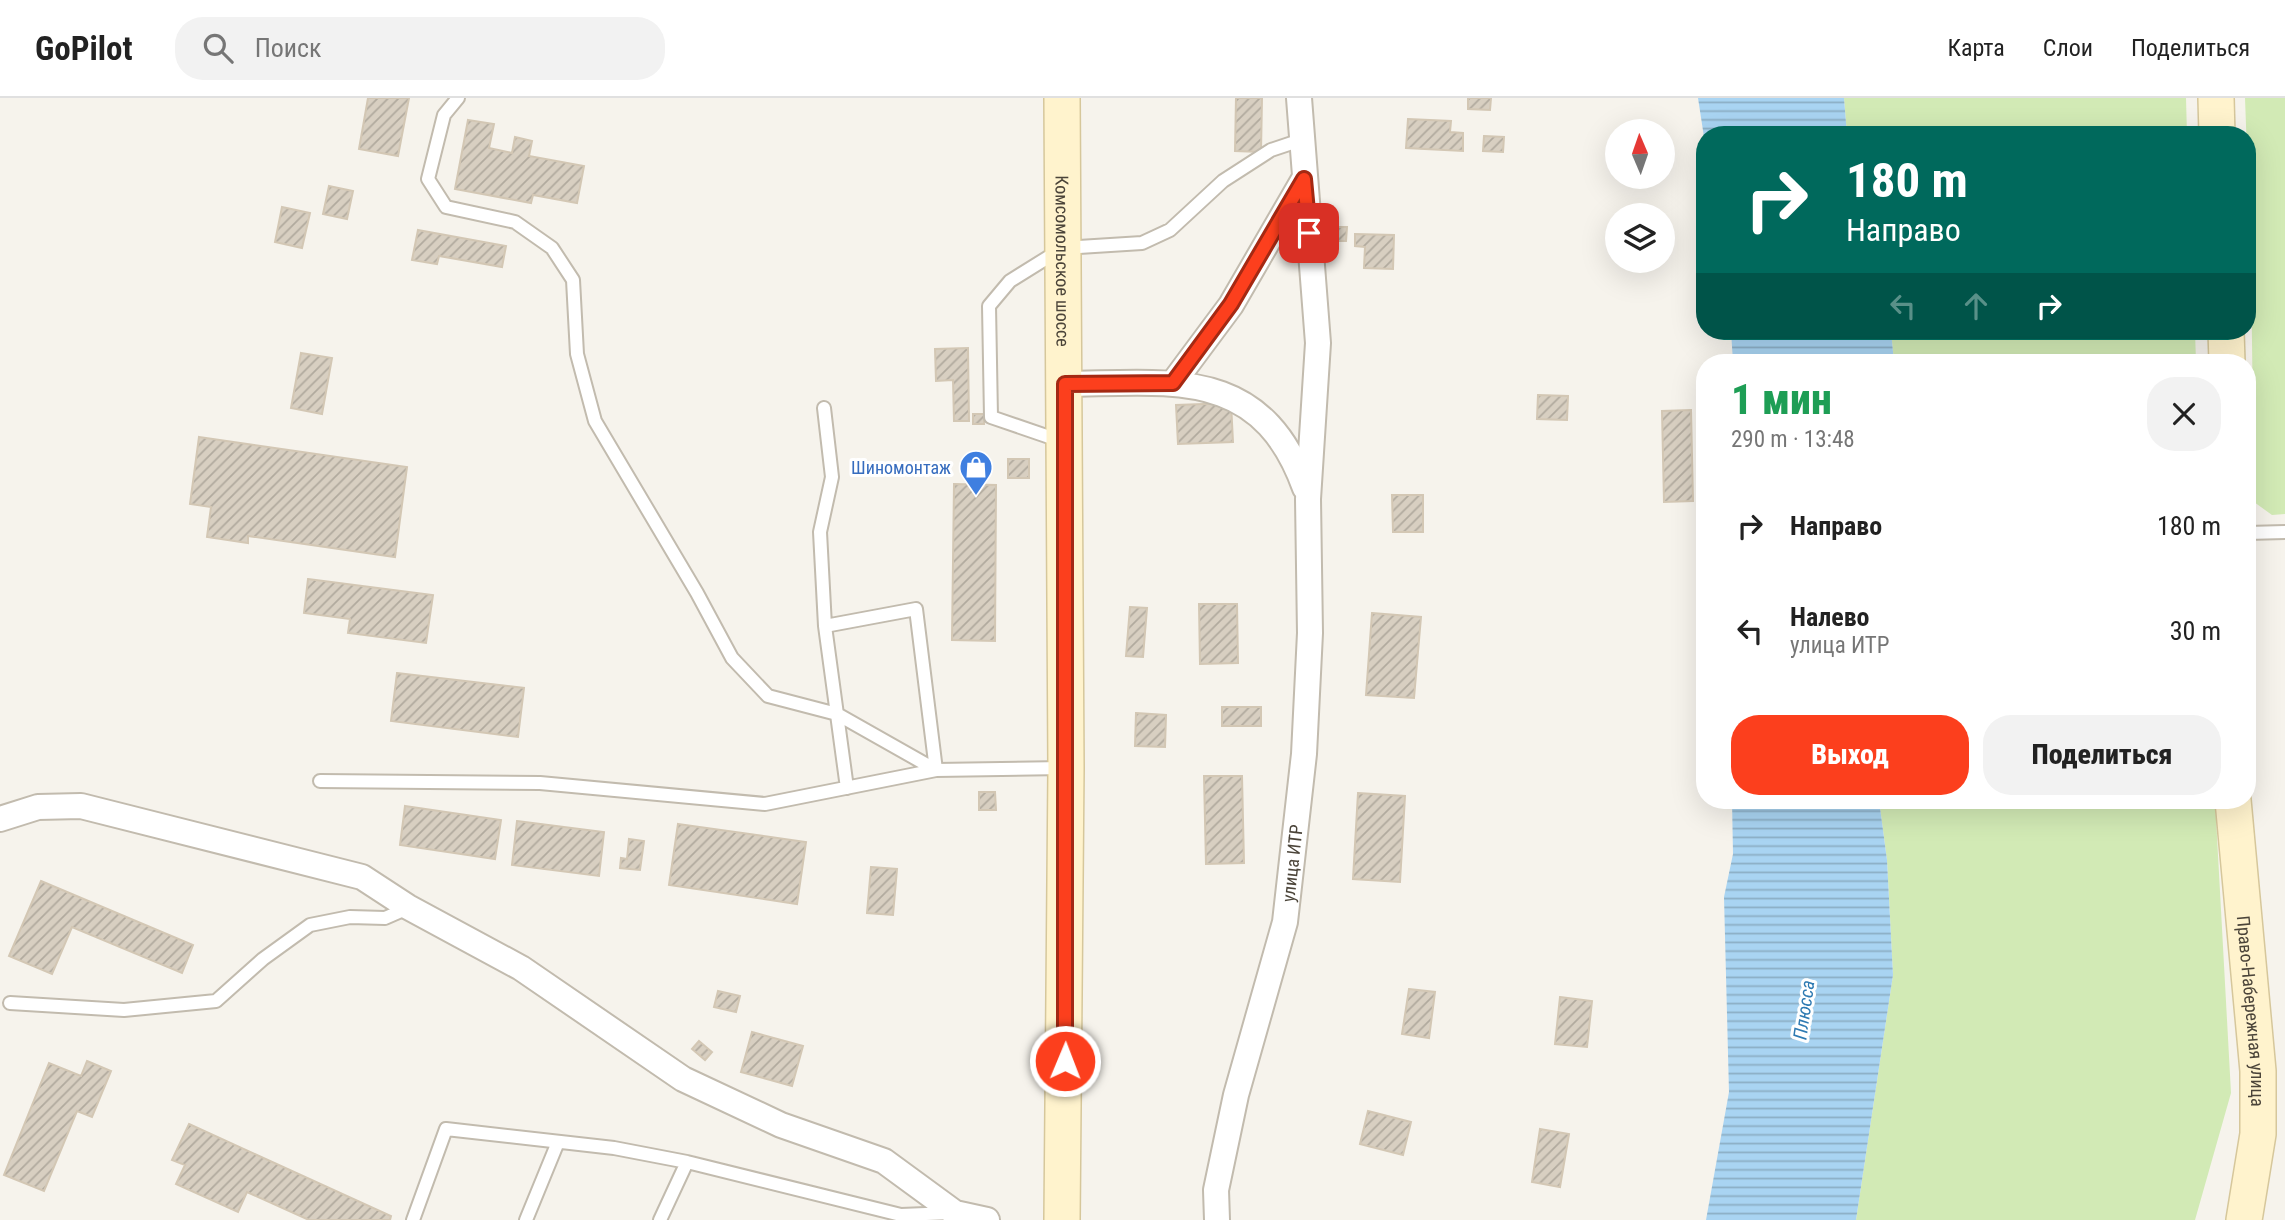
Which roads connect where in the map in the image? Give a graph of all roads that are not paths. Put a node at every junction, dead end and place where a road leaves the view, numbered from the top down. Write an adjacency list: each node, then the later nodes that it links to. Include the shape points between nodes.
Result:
1 (458, 98): 17 (lane, via 444,116 428,179 446,207 515,222 552,248 573,280 577,354 594,421 732,658 768,696)
2 (1062, 98): 8 (main road, Комсомольское шоссе)
3 (1299, 98): 6 (street, улица ИТР)
4 (2216, 98): 5 (main road)
5 (2217, 126)
6 (1301, 140): 7 (street, улица ИТР); 8 (lane, via 1271,150 1223,181 1170,230 1142,243)
7 (1304, 179): 9 (street, via 1231,304); 13 (street, улица ИТР, via 1318,343)
8 (1063, 248): 10 (main road, Комсомольское шоссе); 12 (lane, via 1010,281 989,306 991,417)
9 (1169, 383): 10 (street, улица ИТР); 13 (street, улица ИТР, via 1207,388 1237,399 1268,422 1293,457)
10 (1065, 384): 12 (main road, Комсомольское шоссе)
11 (824, 408): 16 (lane, via 832,477 820,532)
12 (1065, 442): 18 (main road, Комсомольское шоссе)
13 (1308, 499): 34 (street, улица ИТР, via 1310,633 1305,727 1285,922 1236,1095 1216,1190)
14 (2285, 532): 15 (lane)
15 (2256, 533)
16 (825, 626): 17 (lane); 19 (lane, via 916,610)
17 (837, 714): 19 (lane); 21 (lane)
18 (1066, 768): 19 (lane); 33 (main road, Комсомольское шоссе)
19 (936, 770): 21 (lane)
20 (320, 781): 21 (lane, via 540,783 765,804)
21 (847, 788)
22 (2234, 809): 35 (main road, Право-Набережная улица, via 2258,1071 2258,1134)
23 (0, 819): 24 (street, via 38,807 81,806 362,877)
24 (408, 908): 25 (lane, via 385,918 350,917 310,925 216,1001 124,1010); 28 (street, via 520,968 683,1079 781,1125 884,1161)
25 (10, 1003)
26 (558, 1142): 27 (lane); 29 (lane, via 446,1129); 30 (lane)
27 (687, 1162): 28 (lane, via 901,1215); 31 (lane)
28 (955, 1213): 32 (street)
29 (412, 1220)
30 (526, 1220)
31 (660, 1220)
32 (986, 1220)
33 (1062, 1220)
34 (1217, 1220)
35 (2244, 1220)

